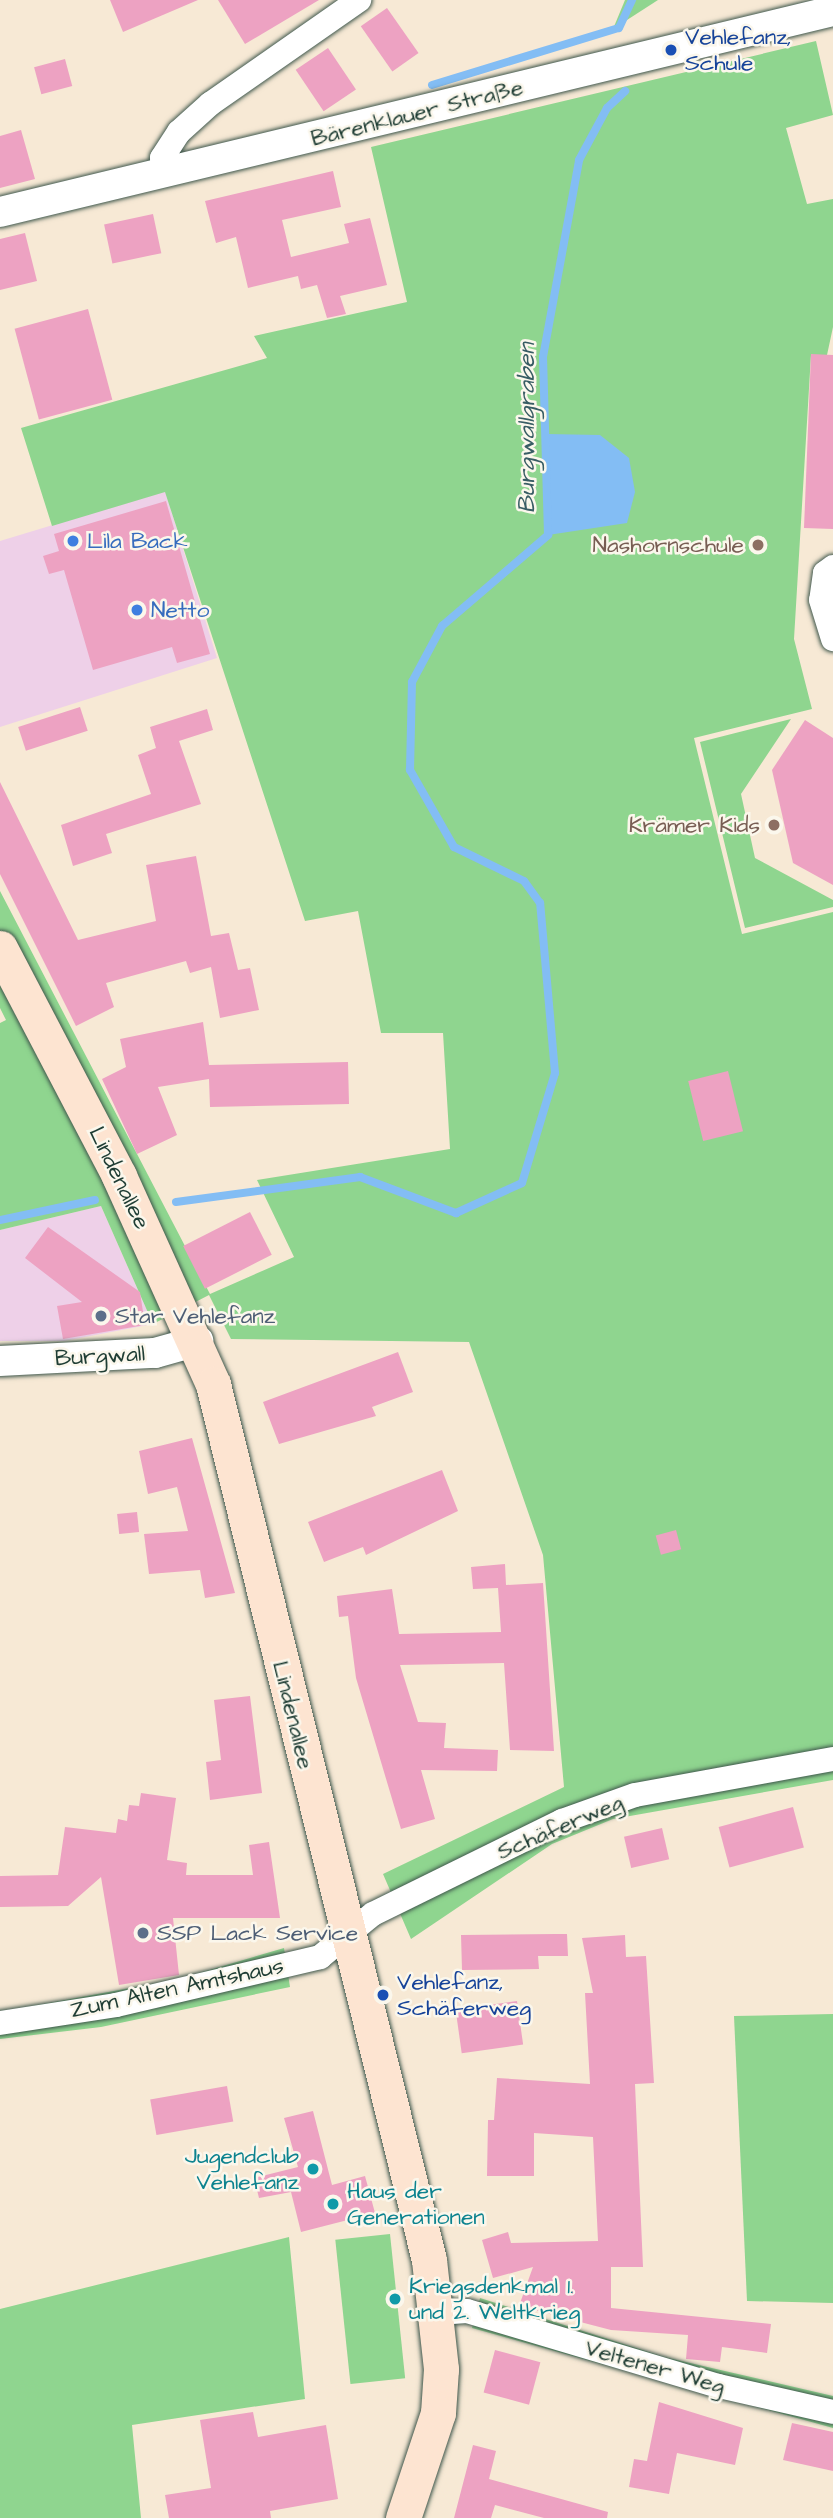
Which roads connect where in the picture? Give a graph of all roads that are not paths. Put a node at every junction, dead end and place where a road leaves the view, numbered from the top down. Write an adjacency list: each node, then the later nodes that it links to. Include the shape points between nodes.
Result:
1 (359, 0): 3 (street, via 210,104 179,132 162,158)
2 (833, 11): 3 (street, Bärenklauer Straße)
3 (163, 172): 4 (street, Bärenklauer Straße)
4 (0, 212)
5 (833, 567): 6 (street, via 825,573 821,600)
6 (833, 639)
7 (0, 948): 8 (main road, Lindenallee)
8 (198, 1341): 9 (street, Burgwall, via 155,1353); 11 (main road, Lindenallee)
9 (0, 1361)
10 (833, 1759): 11 (street, Schäferweg, via 635,1796 562,1821 373,1914)
11 (346, 1936): 12 (street, Zum Alten Amtshaus, via 320,1957 116,2005); 13 (main road, Lindenallee)
12 (0, 2023)
13 (438, 2313): 14 (street, Veltener Weg, via 467,2311 719,2386); 15 (main road, Lindenallee, via 438,2413)
14 (833, 2412)
15 (403, 2518)

